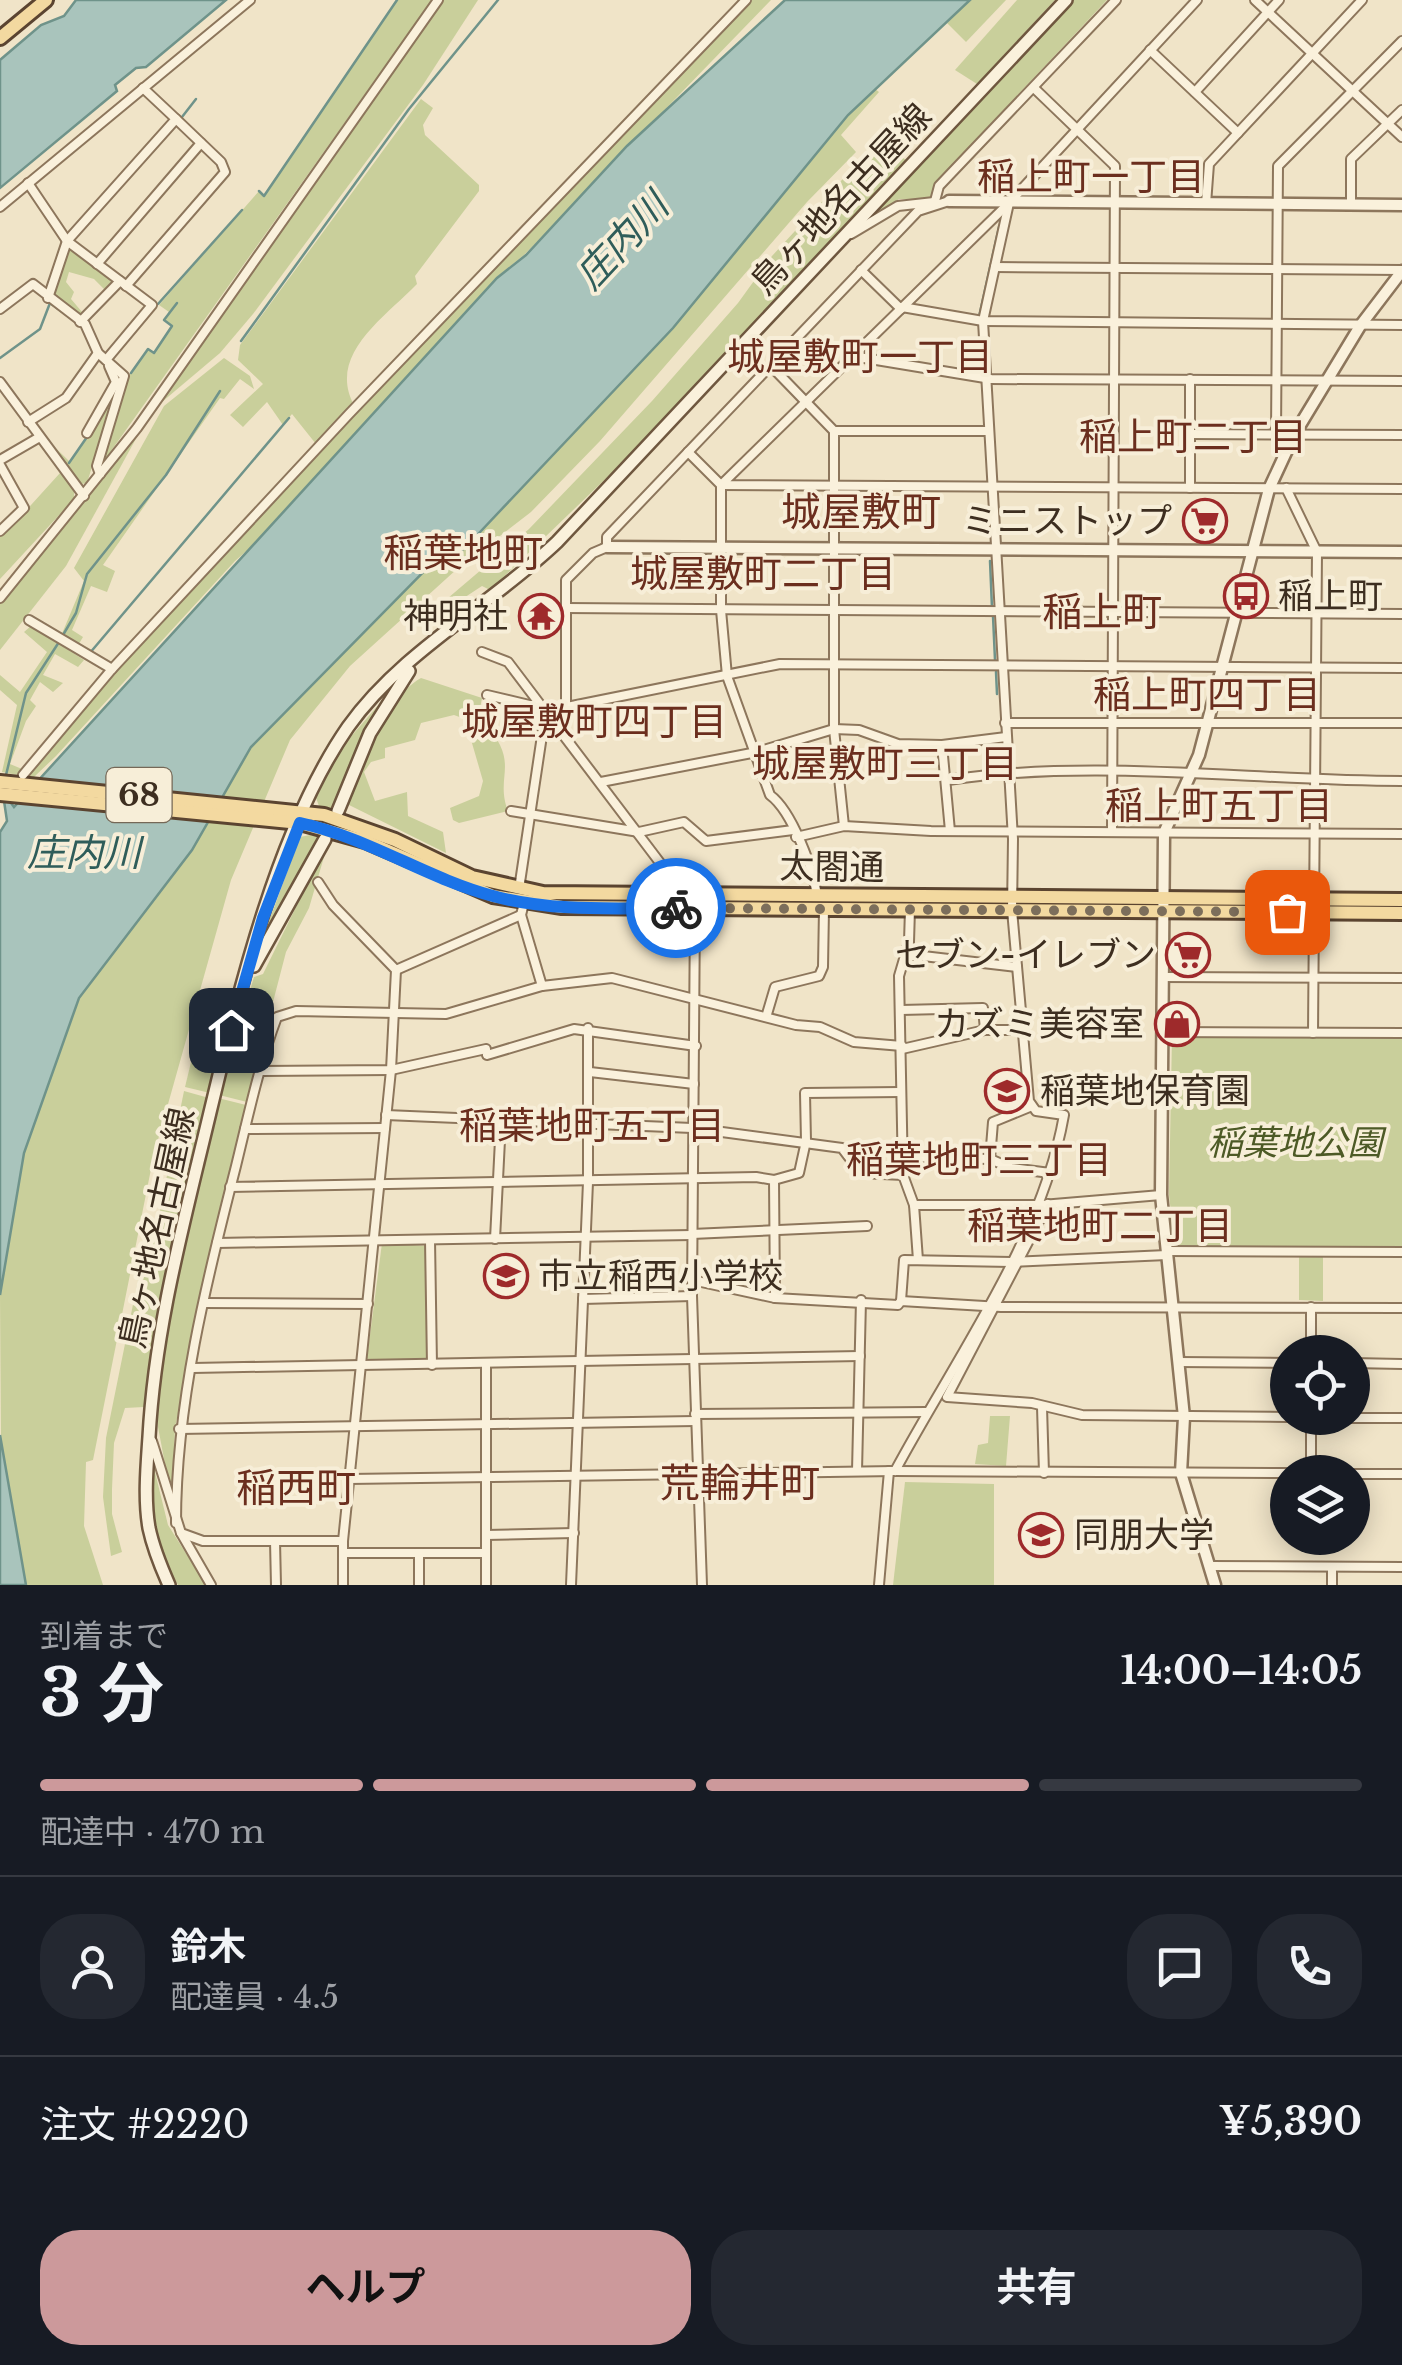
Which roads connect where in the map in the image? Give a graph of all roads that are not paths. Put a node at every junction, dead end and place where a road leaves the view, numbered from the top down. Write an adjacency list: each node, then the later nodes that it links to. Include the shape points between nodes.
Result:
1 (46, 0): 12 (main road)
2 (250, 0): 16 (street)
3 (438, 0): 78 (street)
4 (746, 0): 115 (street, via 492,260)
5 (1066, 0): 38 (main road, 鳥ヶ地名古屋線)
6 (1116, 0): 17 (street)
7 (1197, 0): 14 (street)
8 (1255, 0): 11 (street)
9 (1280, 0): 11 (street)
10 (1362, 0): 15 (street)
11 (1268, 12): 15 (street); 19 (street)
12 (0, 38)
13 (1402, 41): 18 (street)
14 (1150, 50): 19 (street); 23 (street)
15 (1312, 54): 18 (street); 24 (street)
16 (143, 88): 21 (street); 27 (street)
17 (1034, 88): 23 (street); 29 (street, via 939,186)
18 (1353, 91): 22 (street); 33 (street, via 1278,166)
19 (1195, 92): 24 (street)
20 (1402, 110): 22 (street)
21 (176, 119): 26 (street); 37 (street)
22 (1388, 124): 25 (street); 34 (street, via 1350,160)
23 (1076, 129): 30 (street); 31 (street, via 1115,166)
24 (1238, 133): 32 (street, via 1209,164)
25 (1402, 136)
26 (202, 143): 39 (street); 45 (street, via 225,172)
27 (28, 184): 36 (street); 37 (street)
28 (948, 201): 29 (street); 30 (street); 42 (street, via 918,211)
29 (935, 202): 38 (street, via 898,206)
30 (1009, 203): 31 (street); 40 (street); 47 (street)
31 (1116, 204): 32 (street); 41 (street)
32 (1206, 204): 33 (street)
33 (1278, 204): 34 (street); 43 (street)
34 (1350, 205): 35 (street)
35 (1402, 206)
36 (0, 207)
37 (67, 240): 39 (street); 46 (street)
38 (836, 244): 107 (main road, 鳥ヶ地名古屋線, via 556,542)
39 (97, 264): 45 (street)
40 (995, 268): 41 (street); 49 (street)
41 (1115, 268): 43 (street); 51 (street)
42 (862, 270): 47 (street); 58 (street)
43 (1278, 270): 44 (street); 52 (street)
44 (1402, 271): 54 (street)
45 (123, 283): 50 (street); 57 (street, via 152,305)
46 (48, 298): 48 (street, via 33,284); 50 (street)
47 (902, 308): 49 (street); 56 (street)
48 (0, 309)
49 (983, 321): 51 (street); 59 (street)
50 (80, 322): 55 (street)
51 (1115, 322): 52 (street); 60 (street)
52 (1277, 324): 54 (street); 62 (street)
53 (1402, 325): 54 (street)
54 (1360, 326): 63 (street)
55 (98, 353): 57 (street); 67 (street, via 66,398)
56 (852, 356): 59 (street); 66 (street)
57 (107, 361): 70 (street, via 116,382); 78 (street, via 124,376)
58 (771, 366): 66 (street); 76 (street)
59 (985, 378): 60 (street); 69 (street)
60 (1114, 378): 61 (street); 82 (street)
61 (1190, 378): 62 (street); 71 (street)
62 (1276, 380): 63 (street); 72 (street)
63 (1328, 380): 64 (street); 73 (street)
64 (1402, 381)
65 (0, 382): 67 (street)
66 (806, 402): 68 (street); 79 (street)
67 (28, 422): 75 (street)
68 (834, 431): 69 (street); 80 (street)
69 (988, 431): 81 (street)
70 (87, 433)
71 (1190, 434): 72 (street); 83 (street)
72 (1276, 434): 73 (street)
73 (1294, 434): 74 (street); 85 (street)
74 (1402, 435)
75 (38, 438): 77 (street); 87 (street)
76 (688, 452): 79 (street); 89 (street, via 607,537)
77 (0, 462): 88 (street, via 24,508)
78 (100, 474): 87 (street)
79 (721, 484): 80 (street); 90 (street)
80 (834, 485): 81 (street); 91 (street)
81 (992, 486): 82 (street); 92 (street)
82 (1114, 488): 83 (street); 93 (street)
83 (1190, 488): 85 (street)
84 (1286, 488): 85 (street); 86 (street); 95 (street)
85 (1269, 489): 94 (street)
86 (1402, 489)
87 (84, 496): 97 (street)
88 (0, 531)
89 (607, 546): 90 (street); 98 (street, via 566,580)
90 (720, 548): 91 (street); 99 (street)
91 (834, 548): 92 (street); 100 (street)
92 (994, 550): 93 (street); 101 (street)
93 (1113, 550): 94 (street); 102 (street)
94 (1250, 551): 95 (street); 103 (street)
95 (1317, 552): 96 (street); 104 (street)
96 (1402, 552)
97 (0, 598)
98 (566, 608): 99 (street); 118 (street)
99 (721, 610): 100 (street); 116 (street)
100 (834, 611): 101 (street); 109 (street)
101 (998, 612): 102 (street); 110 (street)
102 (1113, 612): 103 (street); 111 (street)
103 (1234, 613): 104 (street); 112 (street)
104 (1317, 613): 105 (street); 113 (street)
105 (1402, 614)
106 (29, 620): 115 (street)
107 (424, 651): 139 (main road, via 379,716); 143 (main road, 鳥ヶ地名古屋線, via 351,724)
108 (482, 652): 119 (street, via 508,662)
109 (834, 664): 110 (street); 116 (street, via 780,664); 125 (street)
110 (1002, 666): 111 (street); 120 (street)
111 (1112, 666): 112 (street); 121 (street)
112 (1221, 667): 113 (street); 122 (street)
113 (1316, 668): 114 (street); 123 (street)
114 (1402, 668)
115 (112, 669): 131 (street)
116 (727, 676): 118 (street); 128 (street)
117 (488, 694): 119 (street)
118 (566, 708): 119 (street)
119 (547, 710): 137 (street); 142 (street)
120 (1005, 723): 121 (street); 126 (street)
121 (1112, 723): 122 (street); 130 (street)
122 (1208, 723): 123 (street); 132 (street)
123 (1316, 723): 124 (street); 134 (street)
124 (1402, 723)
125 (834, 729): 127 (street, via 898,744); 128 (street); 144 (street)
126 (1006, 737): 127 (street); 129 (street)
127 (942, 745): 133 (street)
128 (757, 752): 137 (street); 149 (street, via 770,794)
129 (1006, 772): 130 (street); 133 (street); 146 (street)
130 (1112, 772): 132 (street); 148 (street)
131 (23, 775)
132 (1190, 775): 134 (street); 150 (street)
133 (948, 780): 145 (street)
134 (1316, 781): 135 (street); 151 (street)
135 (1402, 781)
136 (0, 782): 141 (main road, 68)
137 (601, 782): 147 (street)
138 (0, 794): 141 (main road, 68)
139 (338, 811)
140 (511, 812): 142 (street)
141 (276, 814): 143 (main road, 太閤通 / 68)
142 (530, 816): 147 (street); 156 (street)
143 (302, 818): 156 (main road, 太閤通 / 68, via 368,829); 172 (main road, 鳥ヶ地名古屋線, via 274,884)
144 (844, 826): 145 (street); 149 (street)
145 (950, 831): 146 (street)
146 (1012, 831): 148 (street); 159 (street)
147 (639, 832): 149 (street, via 684,822 706,841); 157 (street)
148 (1112, 832): 150 (street)
149 (794, 833): 158 (street)
150 (1164, 833): 151 (street); 160 (street)
151 (1316, 834): 152 (street); 161 (street)
152 (1402, 834)
153 (325, 839): 172 (main road)
154 (318, 882): 166 (street)
155 (1402, 900): 161 (main road, 太閤通 / 68)
156 (521, 902): 157 (main road, 太閤通 / 68); 166 (street); 170 (street)
157 (692, 902): 158 (main road, 太閤通 / 68); 171 (street)
158 (820, 903): 159 (main road, 太閤通 / 68); 162 (main road, 太閤通 / 68); 174 (street, via 823,967 818,976 775,987)
159 (1012, 904): 160 (main road, 太閤通 / 68); 162 (main road, 太閤通 / 68); 165 (street)
160 (1163, 905): 161 (main road, 太閤通 / 68); 167 (street)
161 (1314, 906): 163 (main road, 太閤通 / 68); 168 (street)
162 (910, 909): 164 (street)
163 (1402, 913)
164 (906, 954): 165 (street); 173 (street, via 899,976)
165 (1017, 966): 178 (street)
166 (396, 970): 175 (street)
167 (1162, 977): 168 (street); 179 (street)
168 (1314, 978): 169 (street); 180 (street)
169 (1402, 978)
170 (542, 986): 171 (street, via 622,978); 175 (street, via 446,1014)
171 (697, 996): 174 (street); 182 (street)
172 (240, 999): 260 (main road, 鳥ヶ地名古屋線, via 176,1252 155,1357)
173 (901, 1010): 177 (street, via 984,1008); 183 (street)
174 (767, 1014): 183 (street, via 854,1042)
175 (394, 1015): 184 (street); 185 (street, via 296,1011 277,1018)
176 (588, 1028): 182 (street); 184 (street); 186 (street)
177 (985, 1030): 178 (street); 183 (street)
178 (1023, 1030): 189 (street)
179 (1162, 1032): 180 (street); 207 (street)
180 (1313, 1033): 181 (street)
181 (1402, 1034)
182 (696, 1046): 187 (street)
183 (902, 1048): 188 (street)
184 (391, 1070): 185 (street); 190 (street)
185 (261, 1071): 195 (street)
186 (590, 1072): 187 (street); 192 (street)
187 (694, 1084): 194 (street)
188 (901, 1092): 196 (street, via 805,1092); 197 (street)
189 (1032, 1106): 198 (street, via 992,1122); 199 (street, via 1064,1115)
190 (386, 1115): 191 (street); 193 (street)
191 (501, 1120): 192 (street); 204 (street)
192 (590, 1124): 194 (street); 203 (street)
193 (385, 1128): 195 (street); 205 (street)
194 (692, 1128): 196 (street); 201 (street)
195 (246, 1129): 206 (street)
196 (806, 1141): 200 (street, via 842,1148 861,1172); 202 (street, via 800,1172)
197 (903, 1157): 198 (street); 200 (street)
198 (990, 1159): 199 (street)
199 (1050, 1173): 210 (street)
200 (902, 1176): 209 (street)
201 (692, 1180): 202 (street); 203 (street); 213 (street)
202 (774, 1180): 212 (street)
203 (588, 1182): 204 (street); 214 (street)
204 (498, 1183): 205 (street); 215 (street)
205 (380, 1185): 206 (street); 216 (street)
206 (230, 1187): 218 (street)
207 (1160, 1196): 208 (street); 220 (street)
208 (1048, 1204): 210 (street); 221 (street)
209 (914, 1205): 210 (street); 222 (street)
210 (1038, 1205): 223 (street)
211 (867, 1226): 212 (street)
212 (774, 1231): 213 (street); 226 (street)
213 (692, 1234): 214 (street); 224 (street)
214 (586, 1236): 215 (street); 227 (street)
215 (495, 1238): 217 (street)
216 (374, 1240): 217 (street); 218 (street); 231 (street)
217 (430, 1240): 245 (street)
218 (217, 1242): 230 (street)
219 (1402, 1252): 220 (street)
220 (1167, 1253): 221 (street); 232 (street)
221 (1022, 1259): 223 (street); 233 (street)
222 (918, 1260): 223 (street); 229 (street, via 904,1260)
223 (1011, 1262): 233 (street)
224 (692, 1280): 225 (street); 226 (street)
225 (692, 1296): 227 (street); 238 (street)
226 (775, 1298): 228 (street)
227 (583, 1299): 239 (street)
228 (861, 1300): 229 (street); 237 (street)
229 (901, 1301): 233 (street)
230 (204, 1303): 231 (street); 247 (street)
231 (368, 1304): 246 (street)
232 (1172, 1306): 233 (street); 234 (street); 240 (street)
233 (990, 1307): 248 (street, via 948,1398); 250 (street)
234 (1312, 1307): 235 (street); 236 (street)
235 (1402, 1308)
236 (1311, 1335)
237 (860, 1356): 238 (street); 249 (street)
238 (694, 1360): 239 (street); 251 (street)
239 (580, 1362): 243 (street); 256 (street)
240 (1178, 1362): 241 (street); 252 (street)
241 (1270, 1363)
242 (1370, 1363): 244 (street)
243 (486, 1364): 245 (street); 257 (street)
244 (1402, 1364)
245 (432, 1365): 246 (street)
246 (360, 1366): 247 (street); 258 (street)
247 (193, 1368): 259 (street)
248 (1042, 1407): 252 (street, via 1082,1415); 263 (street)
249 (858, 1412): 250 (street); 251 (street); 261 (street)
250 (926, 1412): 262 (street)
251 (695, 1417): 256 (street); 265 (street)
252 (1184, 1417): 253 (street); 264 (street)
253 (1270, 1417)
254 (1370, 1418): 255 (street)
255 (1402, 1418)
256 (578, 1424): 257 (street); 270 (street)
257 (486, 1425): 258 (street); 269 (street)
258 (354, 1426): 259 (street); 271 (street)
259 (179, 1430): 272 (street)
260 (149, 1432): 272 (street); 284 (main road, 鳥ヶ地名古屋線, via 149,1526)
261 (857, 1471): 262 (street); 265 (street)
262 (892, 1471): 263 (street); 292 (street)
263 (1044, 1473): 264 (street)
264 (1182, 1473): 266 (street); 281 (street)
265 (697, 1474): 270 (street); 291 (street)
266 (1270, 1474)
267 (1370, 1474): 268 (street)
268 (1402, 1474)
269 (486, 1477): 270 (street); 271 (street); 275 (street)
270 (576, 1477): 273 (street)
271 (349, 1479): 277 (street)
272 (176, 1523): 274 (street)
273 (574, 1533): 275 (street); 290 (street)
274 (181, 1534): 276 (street); 285 (street)
275 (486, 1536): 280 (street)
276 (275, 1541): 277 (street); 286 (street)
277 (342, 1541): 278 (street)
278 (343, 1552): 279 (street); 287 (street)
279 (419, 1553): 280 (street); 288 (street)
280 (486, 1553): 289 (street)
281 (1209, 1566): 282 (street); 293 (street)
282 (1332, 1567): 283 (street); 294 (street)
283 (1402, 1567)
284 (169, 1585)
285 (211, 1585)
286 (276, 1585)
287 (343, 1585)
288 (419, 1585)
289 (486, 1585)
290 (572, 1585)
291 (702, 1585)
292 (879, 1585)
293 (1215, 1585)
294 (1332, 1585)

